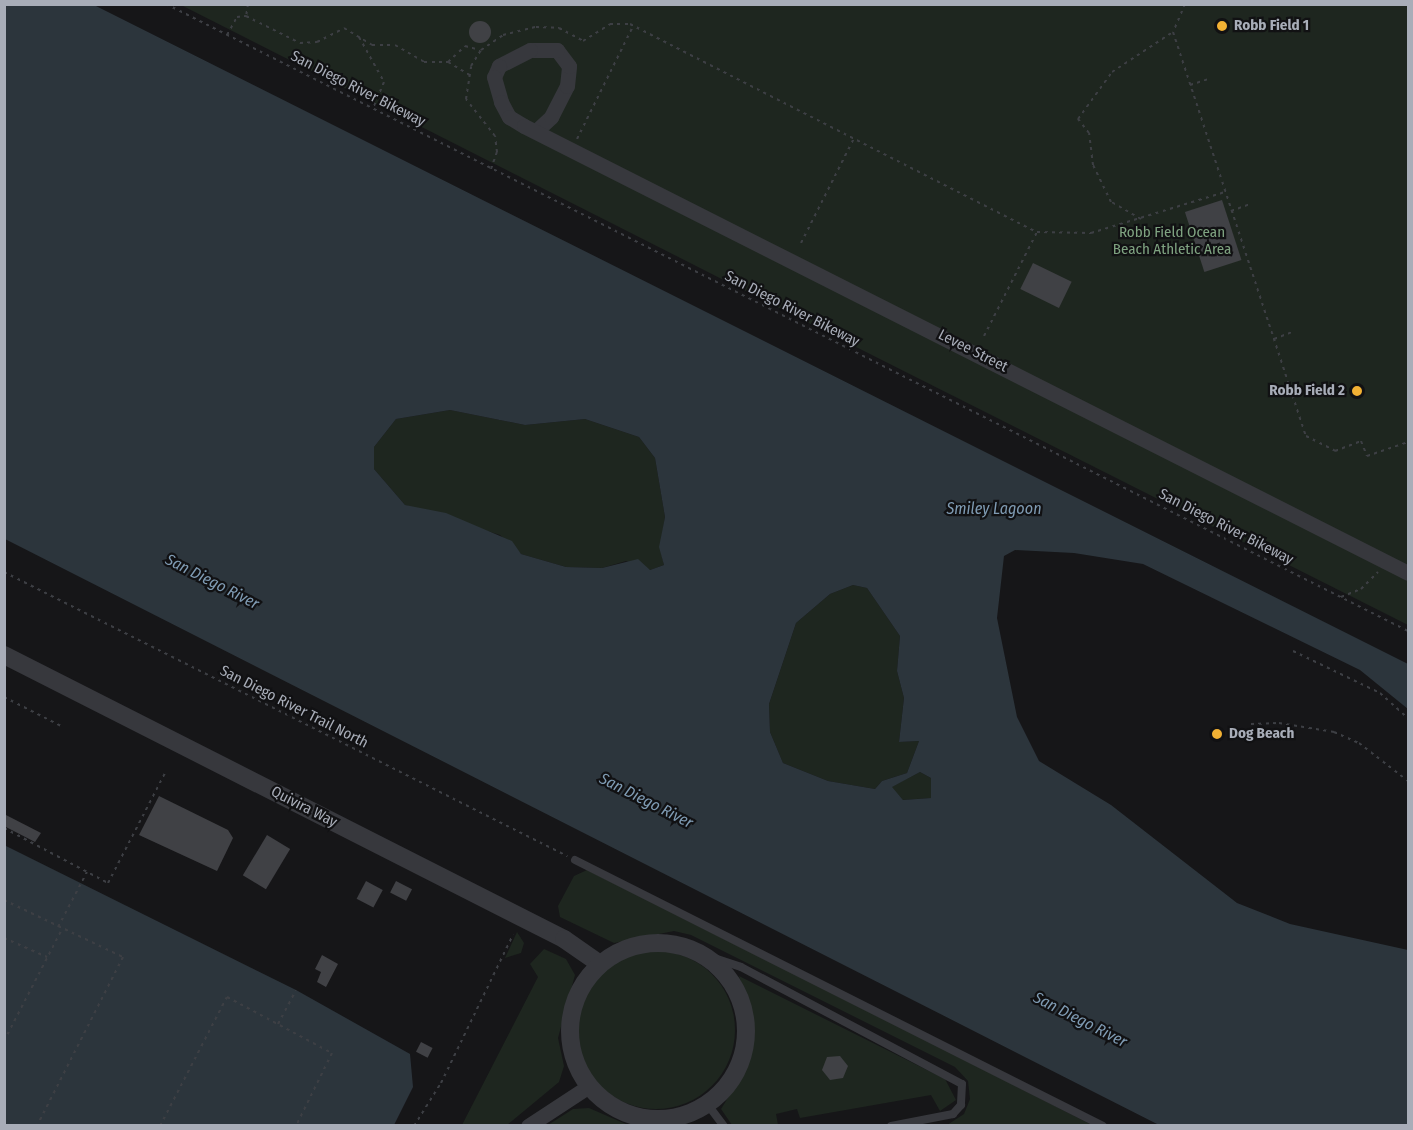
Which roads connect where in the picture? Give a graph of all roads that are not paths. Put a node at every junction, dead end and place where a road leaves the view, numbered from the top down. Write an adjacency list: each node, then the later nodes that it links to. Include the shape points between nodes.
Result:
1 (536, 131): 1 (street, Levee Street, via 551,117 567,86 569,66 557,50 518,54 499,66 494,77 509,117); 2 (street, Levee Street)
2 (1408, 573)
3 (4, 655): 6 (street, Quivira Way, via 564,939)
4 (574, 860): 12 (lane)
5 (699, 953): 6 (street, via 648,943); 8 (street, via 731,982 745,1014 740,1065); 11 (lane, via 741,967 962,1084 961,1105 953,1114)
6 (600, 964): 7 (street, via 575,1001 570,1022 574,1056)
7 (589, 1086): 8 (street, via 632,1115 658,1119); 9 (street)
8 (708, 1105): 10 (lane)
9 (528, 1125)
10 (724, 1125)
11 (891, 1125)
12 (1102, 1125)

